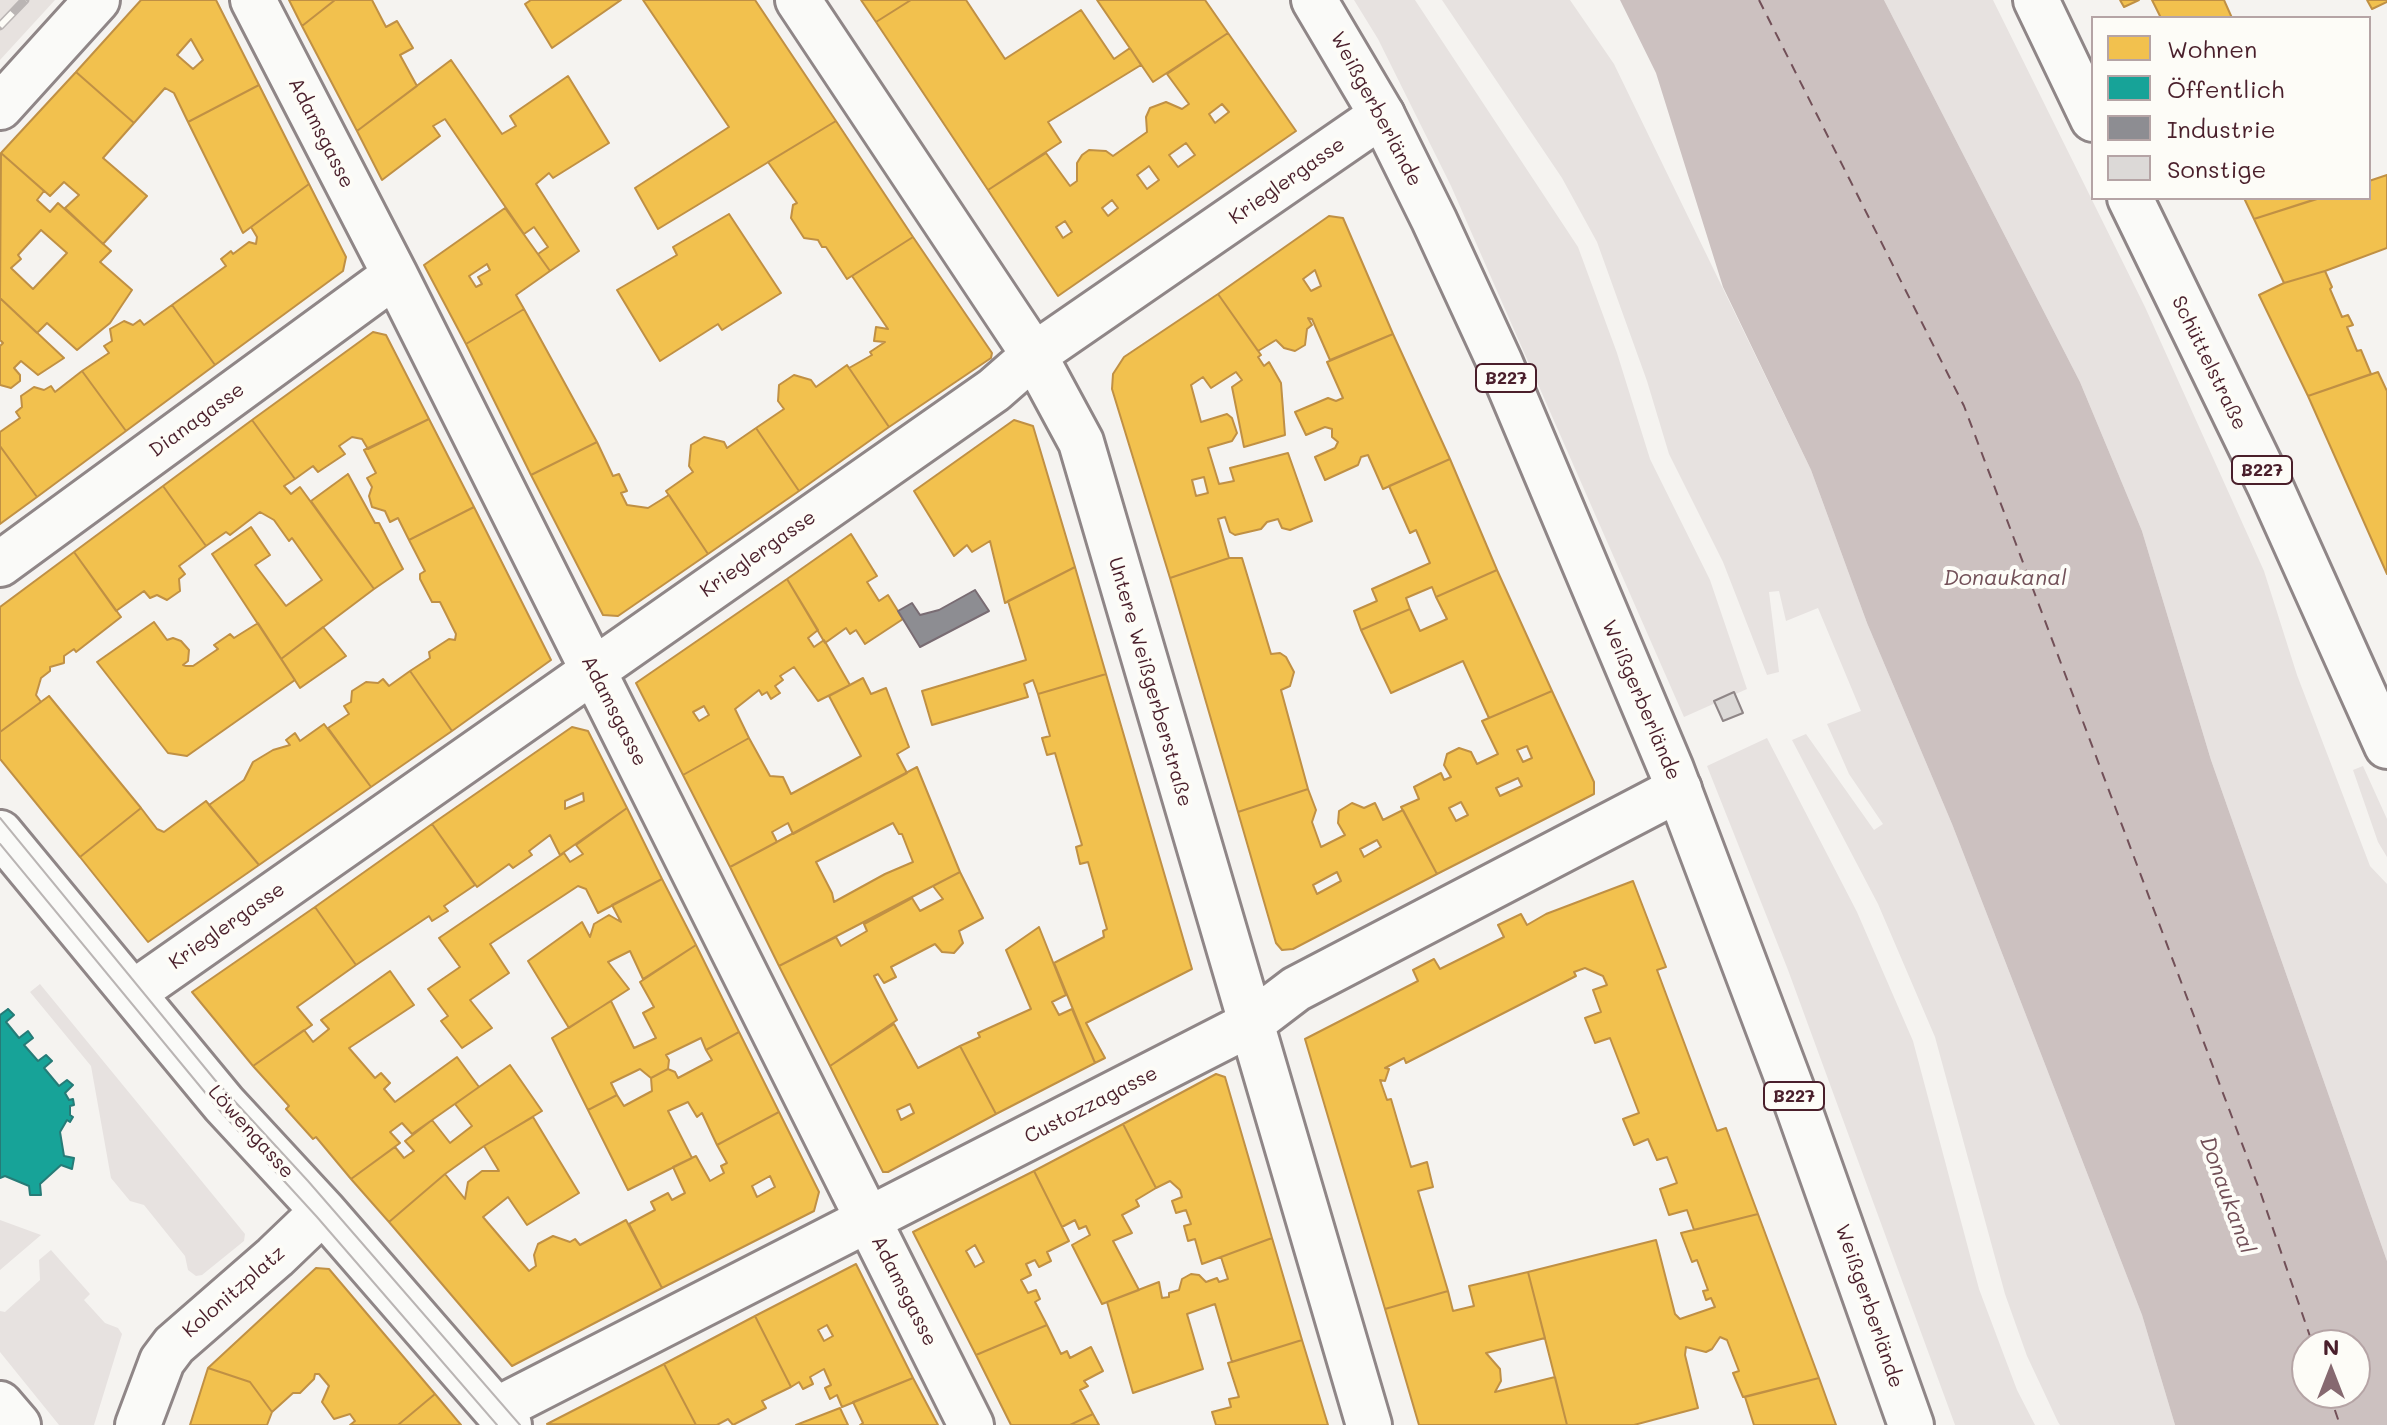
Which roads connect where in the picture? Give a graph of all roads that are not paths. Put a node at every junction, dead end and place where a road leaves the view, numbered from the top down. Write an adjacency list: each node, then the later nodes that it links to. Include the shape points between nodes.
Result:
1 (97, 0): 6 (street)
2 (253, 0): 10 (street, Adamsgasse)
3 (798, 0): 11 (street, Untere Weißgerberstraße)
4 (1314, 0): 7 (street, Weißgerberlände / B227)
5 (2036, 0): 8 (street)
6 (0, 107)
7 (1382, 115): 11 (street, Krieglergasse); 15 (street, Weißgerberlände / B227, via 1500,363)
8 (2091, 115)
9 (2131, 200): 14 (street, Schüttelstraße / B227, via 2270,486)
10 (395, 275): 12 (street, Dianagasse); 13 (street, Adamsgasse)
11 (1034, 355): 13 (street, Krieglergasse, via 994,390); 18 (street, Untere Weißgerberstraße, via 1081,442)
12 (0, 564)
13 (593, 669): 17 (street, Krieglergasse); 20 (street, Adamsgasse)
14 (2387, 746)
15 (1679, 789): 18 (street, Custozzagasse, via 1296,989); 27 (street, Weißgerberlände / B227)
16 (0, 833): 17 (street, Löwengasse)
17 (133, 993): 19 (street, Löwengasse, via 224,1104)
18 (1250, 1024): 20 (street, Custozzagasse); 26 (street, Untere Weißgerberstraße)
19 (323, 1211): 22 (street, Löwengasse); 24 (street, Kolonitzplatz, via 174,1345 162,1361)
20 (868, 1219): 22 (street, Custozzagasse); 25 (street, Adamsgasse)
21 (0, 1404): 23 (street)
22 (503, 1417)
23 (18, 1425)
24 (138, 1425)
25 (971, 1425)
26 (1369, 1425)
27 (1911, 1425)

